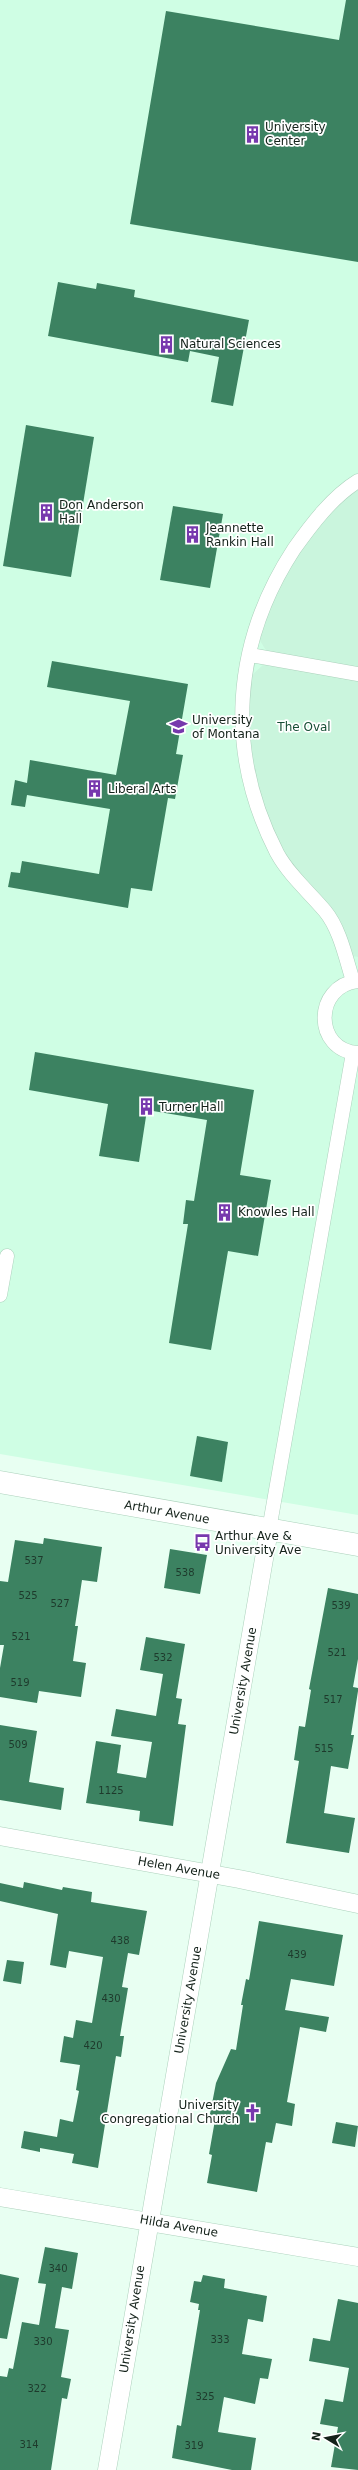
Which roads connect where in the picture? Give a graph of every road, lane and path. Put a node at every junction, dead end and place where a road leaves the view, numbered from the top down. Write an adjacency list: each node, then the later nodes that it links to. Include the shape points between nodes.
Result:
1 (358, 481): 2 (street, via 304,534 279,573 255,630)
2 (250, 655): 3 (street); 4 (street, via 241,710 243,746 250,784 278,854 326,912)
3 (358, 674)
4 (355, 981): 5 (street, via 342,985 334,992 327,1001 324,1012 328,1034 335,1043)
5 (356, 1053): 9 (street)
6 (7, 1256): 7 (street)
7 (0, 1295)
8 (0, 1482): 9 (street, Arthur Avenue)
9 (269, 1530): 10 (street, Arthur Avenue); 12 (street, University Avenue)
10 (358, 1545)
11 (0, 1836): 12 (street, Helen Avenue)
12 (210, 1873): 13 (street, Helen Avenue); 15 (street, University Avenue)
13 (358, 1904)
14 (0, 2197): 15 (street, Hilda Avenue)
15 (148, 2221): 16 (street, Hilda Avenue); 17 (street, University Avenue)
16 (358, 2257)
17 (107, 2470)

